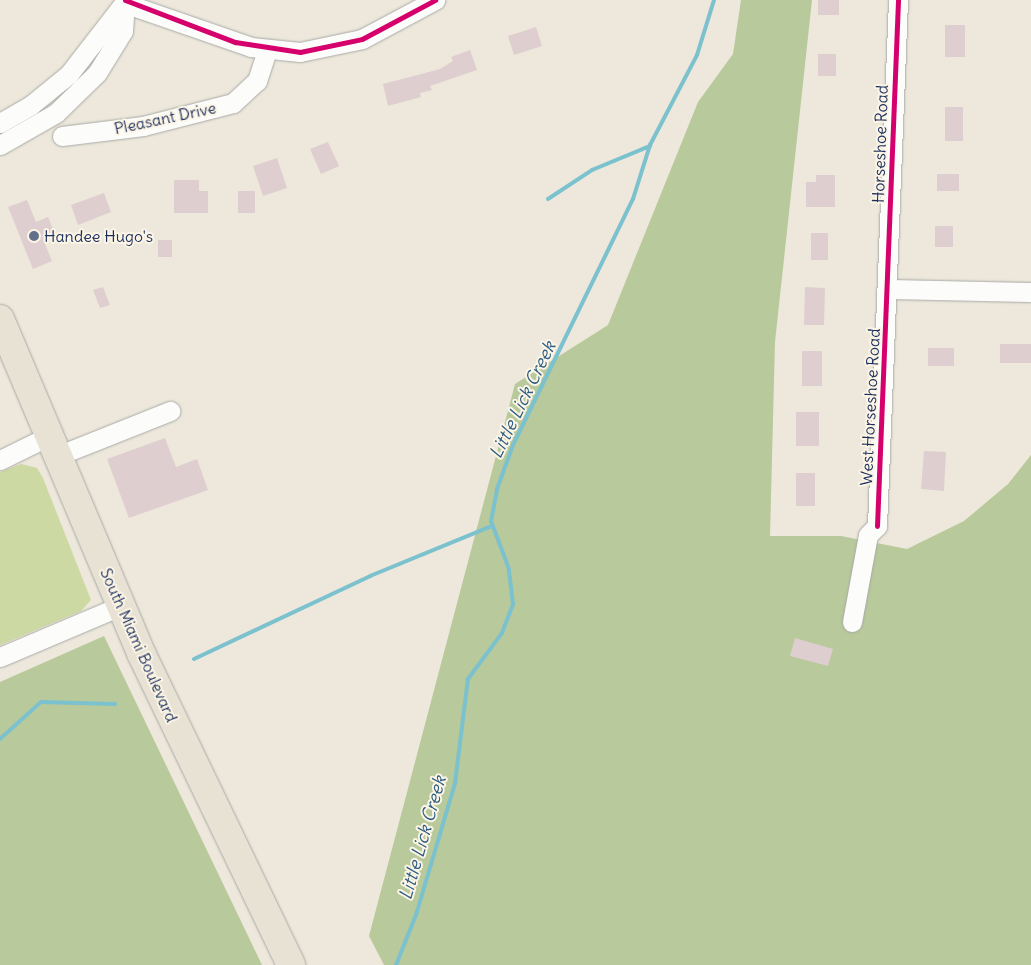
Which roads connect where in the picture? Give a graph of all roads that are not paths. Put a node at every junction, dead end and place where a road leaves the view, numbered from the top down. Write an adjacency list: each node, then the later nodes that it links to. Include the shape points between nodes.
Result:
1 (435, 0): 4 (street, via 349,44 300,52)
2 (898, 0): 8 (street, Horseshoe Road)
3 (125, 1): 4 (street); 5 (street, via 69,74 32,105); 7 (street, via 123,31 97,73 56,113)
4 (267, 50): 6 (street, Pleasant Drive, via 257,81 233,103 143,126)
5 (0, 123)
6 (62, 136)
7 (0, 145)
8 (888, 289): 9 (street); 15 (street, West Horseshoe Road, via 877,526 868,535)
9 (1031, 292)
10 (0, 319): 12 (highway, South Miami Boulevard)
11 (170, 411): 12 (street)
12 (53, 446): 13 (street); 14 (highway, South Miami Boulevard)
13 (0, 460)
14 (120, 606): 16 (street); 17 (highway, South Miami Boulevard)
15 (852, 622)
16 (0, 657)
17 (291, 965)

